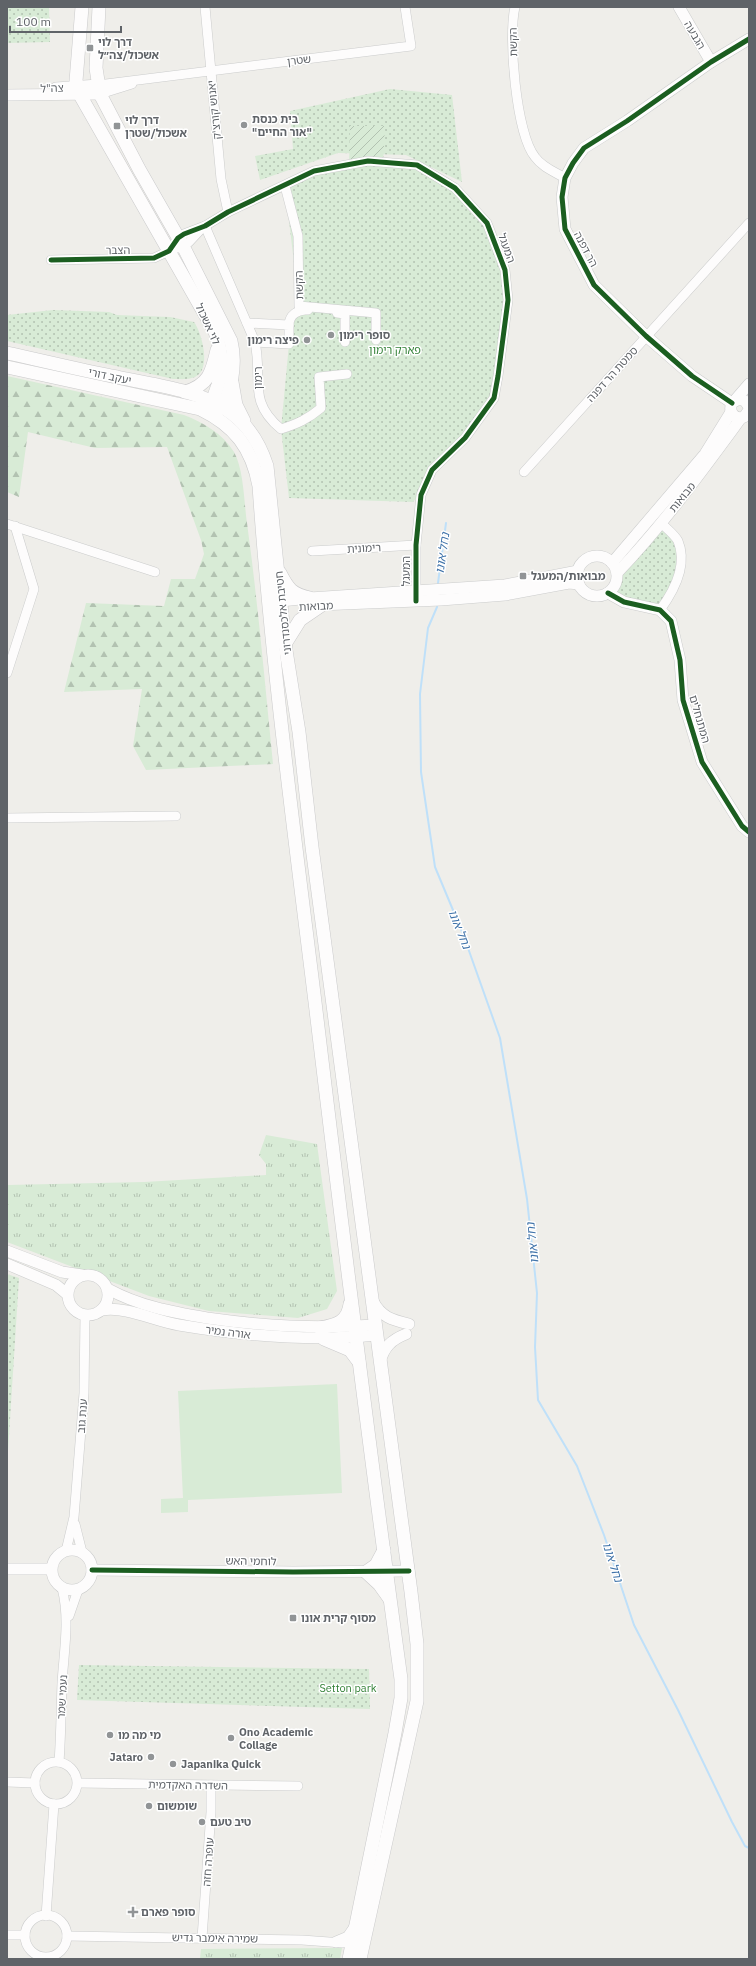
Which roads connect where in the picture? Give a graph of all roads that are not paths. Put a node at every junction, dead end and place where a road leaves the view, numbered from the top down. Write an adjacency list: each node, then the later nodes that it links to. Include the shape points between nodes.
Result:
1 (82, 7): 11 (main road, לוי אשכול, via 76,74)
2 (99, 7): 11 (main road, לוי אשכול, via 96,68)
3 (205, 7): 9 (street, יאנוש קורצ'ק)
4 (405, 7): 9 (street, שטרן, via 411,46)
5 (515, 7): 13 (street, הקשת, via 512,39 514,69 525,138 534,157 549,170)
6 (679, 7): 8 (street, הגבעה)
7 (749, 39): 8 (street, הר דפנה)
8 (711, 62): 13 (street, הר דפנה, via 584,148)
9 (210, 71): 11 (street, שטרן); 15 (street, יאנוש קורצ'ק, via 221,179)
10 (7, 89): 11 (street, צה"ל)
11 (88, 89): 12 (street, צה"ל); 18 (main road, לוי אשכול, via 139,169); 19 (main road, לוי אשכול)
12 (7, 95)
13 (565, 178): 23 (street, הר דפנה, via 562,197 564,229 594,285)
14 (284, 186): 15 (street, המעגל); 24 (street, הקשת, via 298,236 299,306 376,313); 42 (street, המעגל, via 314,171 368,161 417,165 455,188 487,223 505,270 508,300 494,398 465,438 432,470 421,495)
15 (228, 212): 17 (street, המעגל)
16 (749, 223): 23 (street, סמטת הר דפנה)
17 (205, 226): 18 (street, המעגל); 21 (street, רימון)
18 (180, 242): 19 (street, המעגל); 31 (main road, לוי אשכול, via 231,341 234,357)
19 (169, 251): 20 (street, הצבר, via 148,259); 25 (main road, לוי אשכול)
20 (51, 260)
21 (247, 323): 22 (street); 26 (street, רימון)
22 (289, 325): 26 (street, via 289,344); 27 (street, via 293,315 303,309 345,314)
23 (646, 336): 35 (street, הר דפנה, via 692,376); 39 (street, סמטת הר דפנה)
24 (376, 340)
25 (218, 342): 33 (main road, via 208,378 198,387); 34 (main road, לוי אשכול, via 222,367)
26 (255, 342): 30 (street, רימון, via 258,354 257,392 264,411 281,429 306,420 321,408 319,377)
27 (345, 342)
28 (7, 353): 33 (main road, יעקב דורי)
29 (7, 367): 37 (main road, יעקב דורי, via 174,402)
30 (347, 374)
31 (232, 377): 34 (main road, לוי אשכול); 38 (main road, via 236,405)
32 (749, 384): 35 (street, מבואות)
33 (185, 392): 34 (main road, יעקב דורי)
34 (217, 404): 37 (main road); 38 (main road, חטיבת אלכסנדרוני, via 233,414)
35 (733, 405): 36 (street, via 742,399); 36 (street, via 735,417); 44 (street, מבואות, via 705,454)
36 (747, 408): 40 (street, מבואות, via 712,459)
37 (212, 415): 54 (main road, חטיבת אלכסנדרוני, via 236,434 250,454 257,473)
38 (248, 429): 45 (main road, חטיבת אלכסנדרוני, via 256,439 268,466)
39 (524, 472)
40 (661, 523): 44 (street, מבואות); 55 (street, via 678,540 682,560 674,591)
41 (11, 525): 47 (street); 57 (street, via 34,589)
42 (416, 545): 43 (street, רימונית); 50 (street, המעגל)
43 (312, 551)
44 (614, 568): 46 (street, via 601,557 589,558); 49 (street, via 615,586)
45 (278, 570): 51 (main road, via 292,591); 52 (main road, חטיבת אלכסנדרוני)
46 (578, 571): 48 (street); 50 (street, מבואות, via 505,585)
47 (155, 572)
48 (579, 584): 49 (street, via 586,593 592,595); 50 (street, מבואות, via 568,583 505,595)
49 (608, 593): 55 (street, via 624,602)
50 (416, 597): 51 (street, מבואות); 53 (street, מבואות)
51 (310, 598): 52 (street, מבואות)
52 (281, 604): 53 (street, מבואות); 54 (street, מבואות); 56 (main road, חטיבת אלכסנדרוני)
53 (322, 605): 56 (main road, via 300,620)
54 (268, 606): 67 (main road, חטיבת אלכסנדרוני)
55 (660, 610): 60 (street, המתנחלים, via 671,621 674,630 680,660 683,700 702,762 742,826)
56 (285, 644): 66 (main road, חטיבת אלכסנדרוני, via 299,732)
57 (7, 673)
58 (176, 816): 59 (street)
59 (7, 818)
60 (749, 832)
61 (7, 1251): 63 (street, via 71,1275)
62 (7, 1264): 65 (street, via 56,1285)
63 (83, 1275): 64 (street, via 98,1277); 65 (street, via 74,1280)
64 (108, 1289): 68 (street, via 108,1300); 72 (street, אורה נמיר, via 140,1304 176,1313)
65 (67, 1294): 69 (street, via 72,1308)
66 (371, 1297): 70 (main road, חטיבת אלכסנדרוני); 73 (street, via 377,1309 387,1318 407,1329 385,1348)
67 (351, 1300): 71 (main road, חטיבת אלכסנדרוני); 72 (main road, via 345,1319)
68 (102, 1310): 69 (street, via 97,1314); 72 (street, אורה נמיר, via 112,1309 170,1324 227,1333 270,1337)
69 (85, 1315): 75 (street, ענת גוב, via 84,1393)
70 (375, 1330): 71 (street, אורה נמיר); 73 (main road, חטיבת אלכסנדרוני)
71 (356, 1332): 72 (street, אורה נמיר); 74 (main road, חטיבת אלכסנדרוני)
72 (322, 1334): 74 (main road, via 350,1350)
73 (380, 1363): 83 (main road, חטיבת אלכסנדרוני)
74 (360, 1364): 76 (main road, חטיבת אלכסנדרוני)
75 (74, 1517): 77 (street, ענת גוב); 78 (street, ענת גוב)
76 (384, 1550): 82 (main road, חטיבת אלכסנדרוני); 84 (main road, via 376,1565)
77 (66, 1551): 78 (street); 80 (street, via 57,1556)
78 (82, 1552): 81 (street, via 89,1560)
79 (7, 1569): 80 (street)
80 (51, 1569): 85 (street, via 53,1580)
81 (92, 1570): 84 (street, לוחמי האש); 86 (street, via 90,1581)
82 (387, 1571): 83 (street, לוחמי האש); 84 (street, לוחמי האש); 87 (main road, חטיבת אלכסנדרוני)
83 (408, 1571): 103 (main road, חטיבת אלכסנדרוני, via 416,1644 417,1700)
84 (366, 1572): 87 (main road)
85 (62, 1588): 86 (street, via 69,1591); 88 (street, נעמי שמר)
86 (78, 1590): 88 (street, נעמי שמר)
87 (390, 1599): 97 (main road, חטיבת אלכסנדרוני, via 401,1679 401,1698)
88 (66, 1631): 89 (street, נעמי שמר)
89 (59, 1762): 91 (street, via 43,1767); 92 (street, via 70,1767)
90 (7, 1782): 91 (street)
91 (35, 1783): 95 (street, via 43,1799)
92 (78, 1783): 93 (street, השדרה האקדמית); 95 (street, via 70,1799)
93 (211, 1785): 94 (street, השדרה האקדמית); 101 (street, עופרה חזה, via 210,1843)
94 (298, 1786)
95 (54, 1804): 96 (street)
96 (46, 1916): 99 (street, via 32,1920); 100 (street, via 59,1921)
97 (357, 1924): 102 (street, via 348,1937); 103 (main road, חטיבת אלכסנדרוני)
98 (7, 1935): 99 (street)
99 (25, 1935): 100 (street, via 28,1948 45,1957 58,1953 63,1948)
100 (67, 1936): 101 (street, שמירה אימבר גדיש)
101 (202, 1938): 102 (street, שמירה אימבר גדיש)
102 (336, 1942): 103 (street, שמירה אימבר גדיש); 104 (street, via 347,1949)
103 (358, 1944): 104 (main road); 105 (main road)
104 (348, 1959)
105 (360, 1959)

